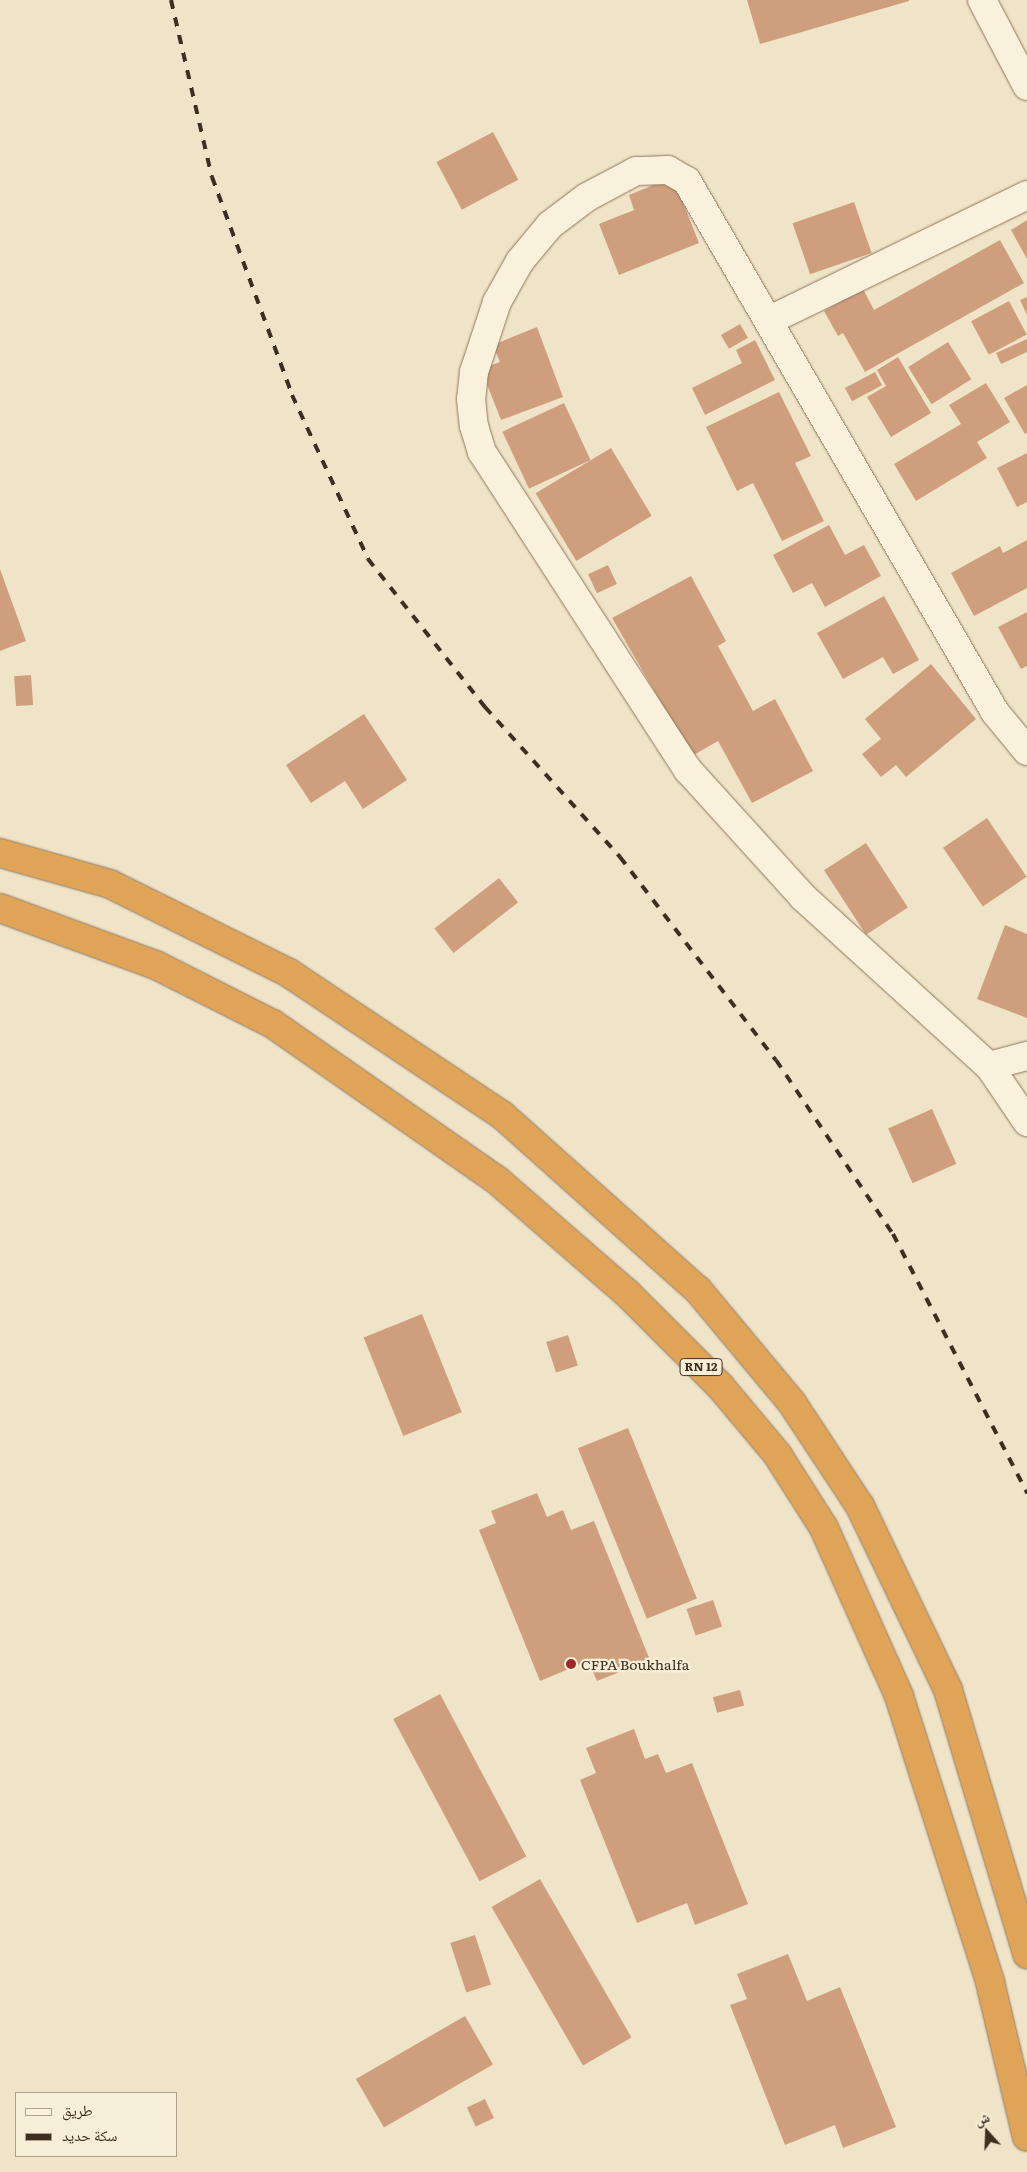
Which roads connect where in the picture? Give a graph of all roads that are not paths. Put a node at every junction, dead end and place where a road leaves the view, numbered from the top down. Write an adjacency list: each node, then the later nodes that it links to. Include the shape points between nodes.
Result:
1 (982, 0): 2 (street)
2 (1027, 86)
3 (1027, 195): 4 (street)
4 (770, 320): 5 (street, via 994,712); 9 (street, via 691,185 668,170 636,172 580,202 550,225 520,261 497,302 474,372 474,426 482,452 496,475 688,770 802,897)
5 (1027, 751)
6 (0, 854): 11 (highway, via 110,884 289,973 502,1116 698,1290 792,1403 860,1506 948,1690)
7 (0, 908): 12 (highway, RN 12, via 156,965 289,1034 498,1181 627,1293 720,1386 777,1454 824,1528 899,1696 990,1982)
8 (1027, 1056): 9 (street)
9 (989, 1066): 10 (street)
10 (1027, 1122)
11 (1027, 1954)
12 (1027, 2137)

